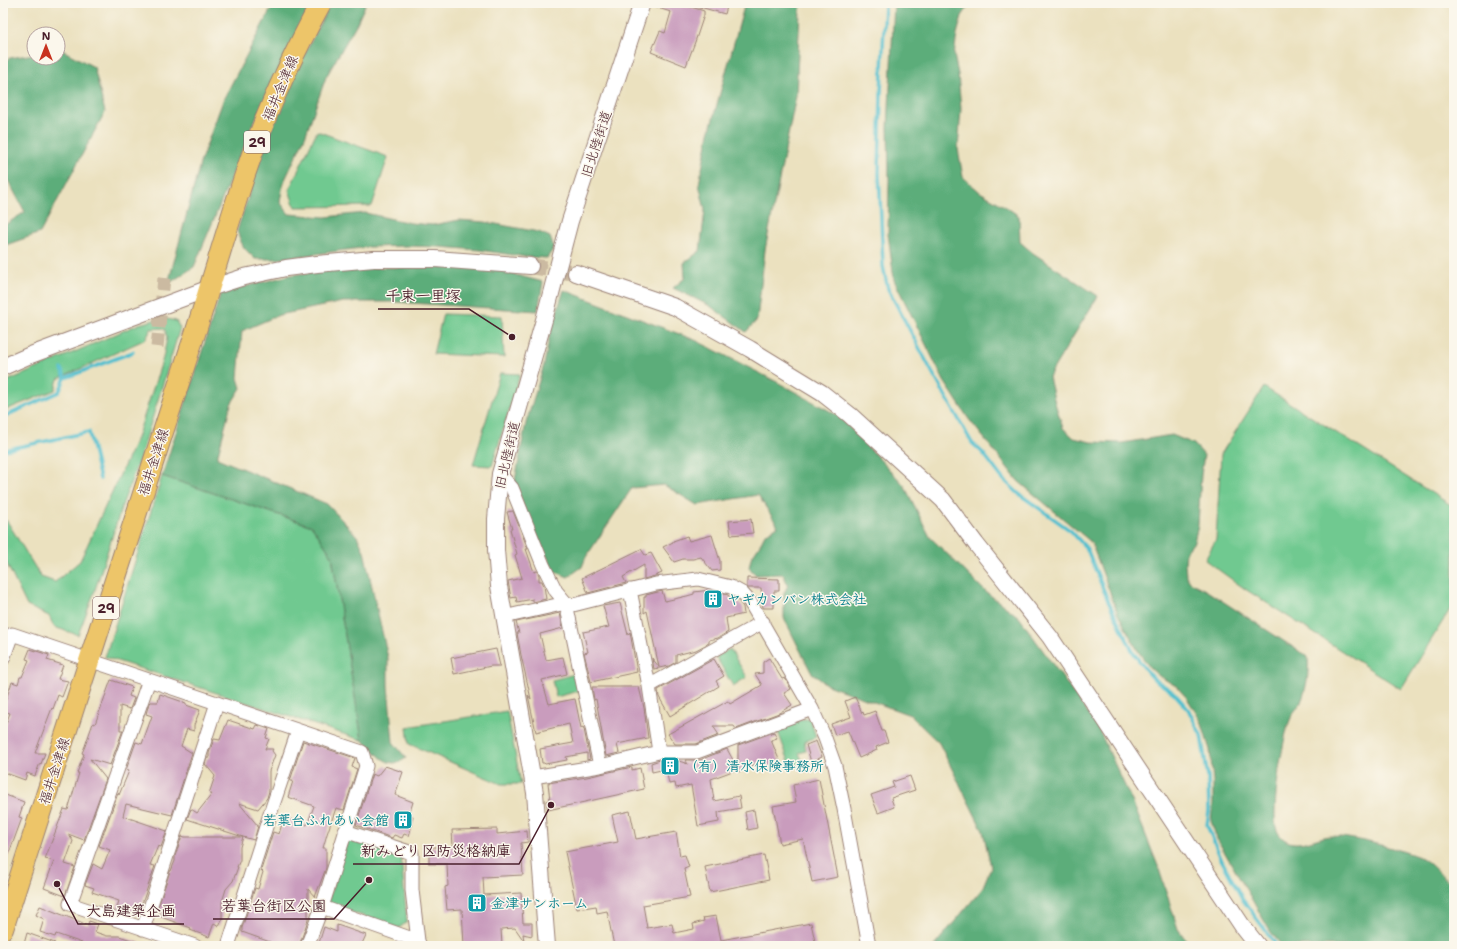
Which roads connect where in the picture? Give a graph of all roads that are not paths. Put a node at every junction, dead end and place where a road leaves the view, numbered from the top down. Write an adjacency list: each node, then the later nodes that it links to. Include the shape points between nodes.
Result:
1 (321, 3): 5 (main road, 福井金津線 / 29, via 293,57 256,144)
2 (642, 3): 7 (street, 旧北陸街道, via 570,222)
3 (530, 266): 5 (street, via 435,259 374,259 286,268)
4 (576, 273): 32 (street, via 675,307 822,393 845,410 943,500 1050,637)
5 (210, 288): 6 (street, via 28,356); 13 (main road, 福井金津線 / 29)
6 (3, 368)
7 (500, 474): 9 (street, via 512,488 543,565 556,591); 10 (street, 旧北陸街道, via 496,550)
8 (630, 590): 9 (street, via 573,605); 11 (street, via 698,579 731,587 742,593); 15 (street)
9 (566, 603): 10 (street); 20 (street)
10 (504, 617): 21 (street, 旧北陸街道)
11 (763, 622): 15 (street); 17 (street)
12 (3, 659): 13 (street, via 12,634)
13 (89, 660): 14 (street); 24 (main road, 福井金津線 / 29)
14 (149, 680): 16 (street); 25 (street, via 70,904)
15 (649, 686): 19 (street)
16 (217, 704): 18 (street); 25 (street)
17 (812, 710): 19 (street, via 697,752); 31 (street, via 826,738 834,766)
18 (298, 731): 22 (street, via 362,752 366,766); 28 (street)
19 (659, 752): 20 (street)
20 (600, 766): 21 (street)
21 (533, 778): 30 (street, 旧北陸街道)
22 (345, 831): 23 (street); 26 (street, via 412,853 412,890)
23 (322, 907): 26 (street); 29 (street)
24 (3, 929)
25 (143, 929): 27 (street)
26 (419, 943)
27 (195, 946)
28 (228, 946)
29 (307, 946)
30 (547, 946)
31 (869, 946)
32 (1258, 946)

